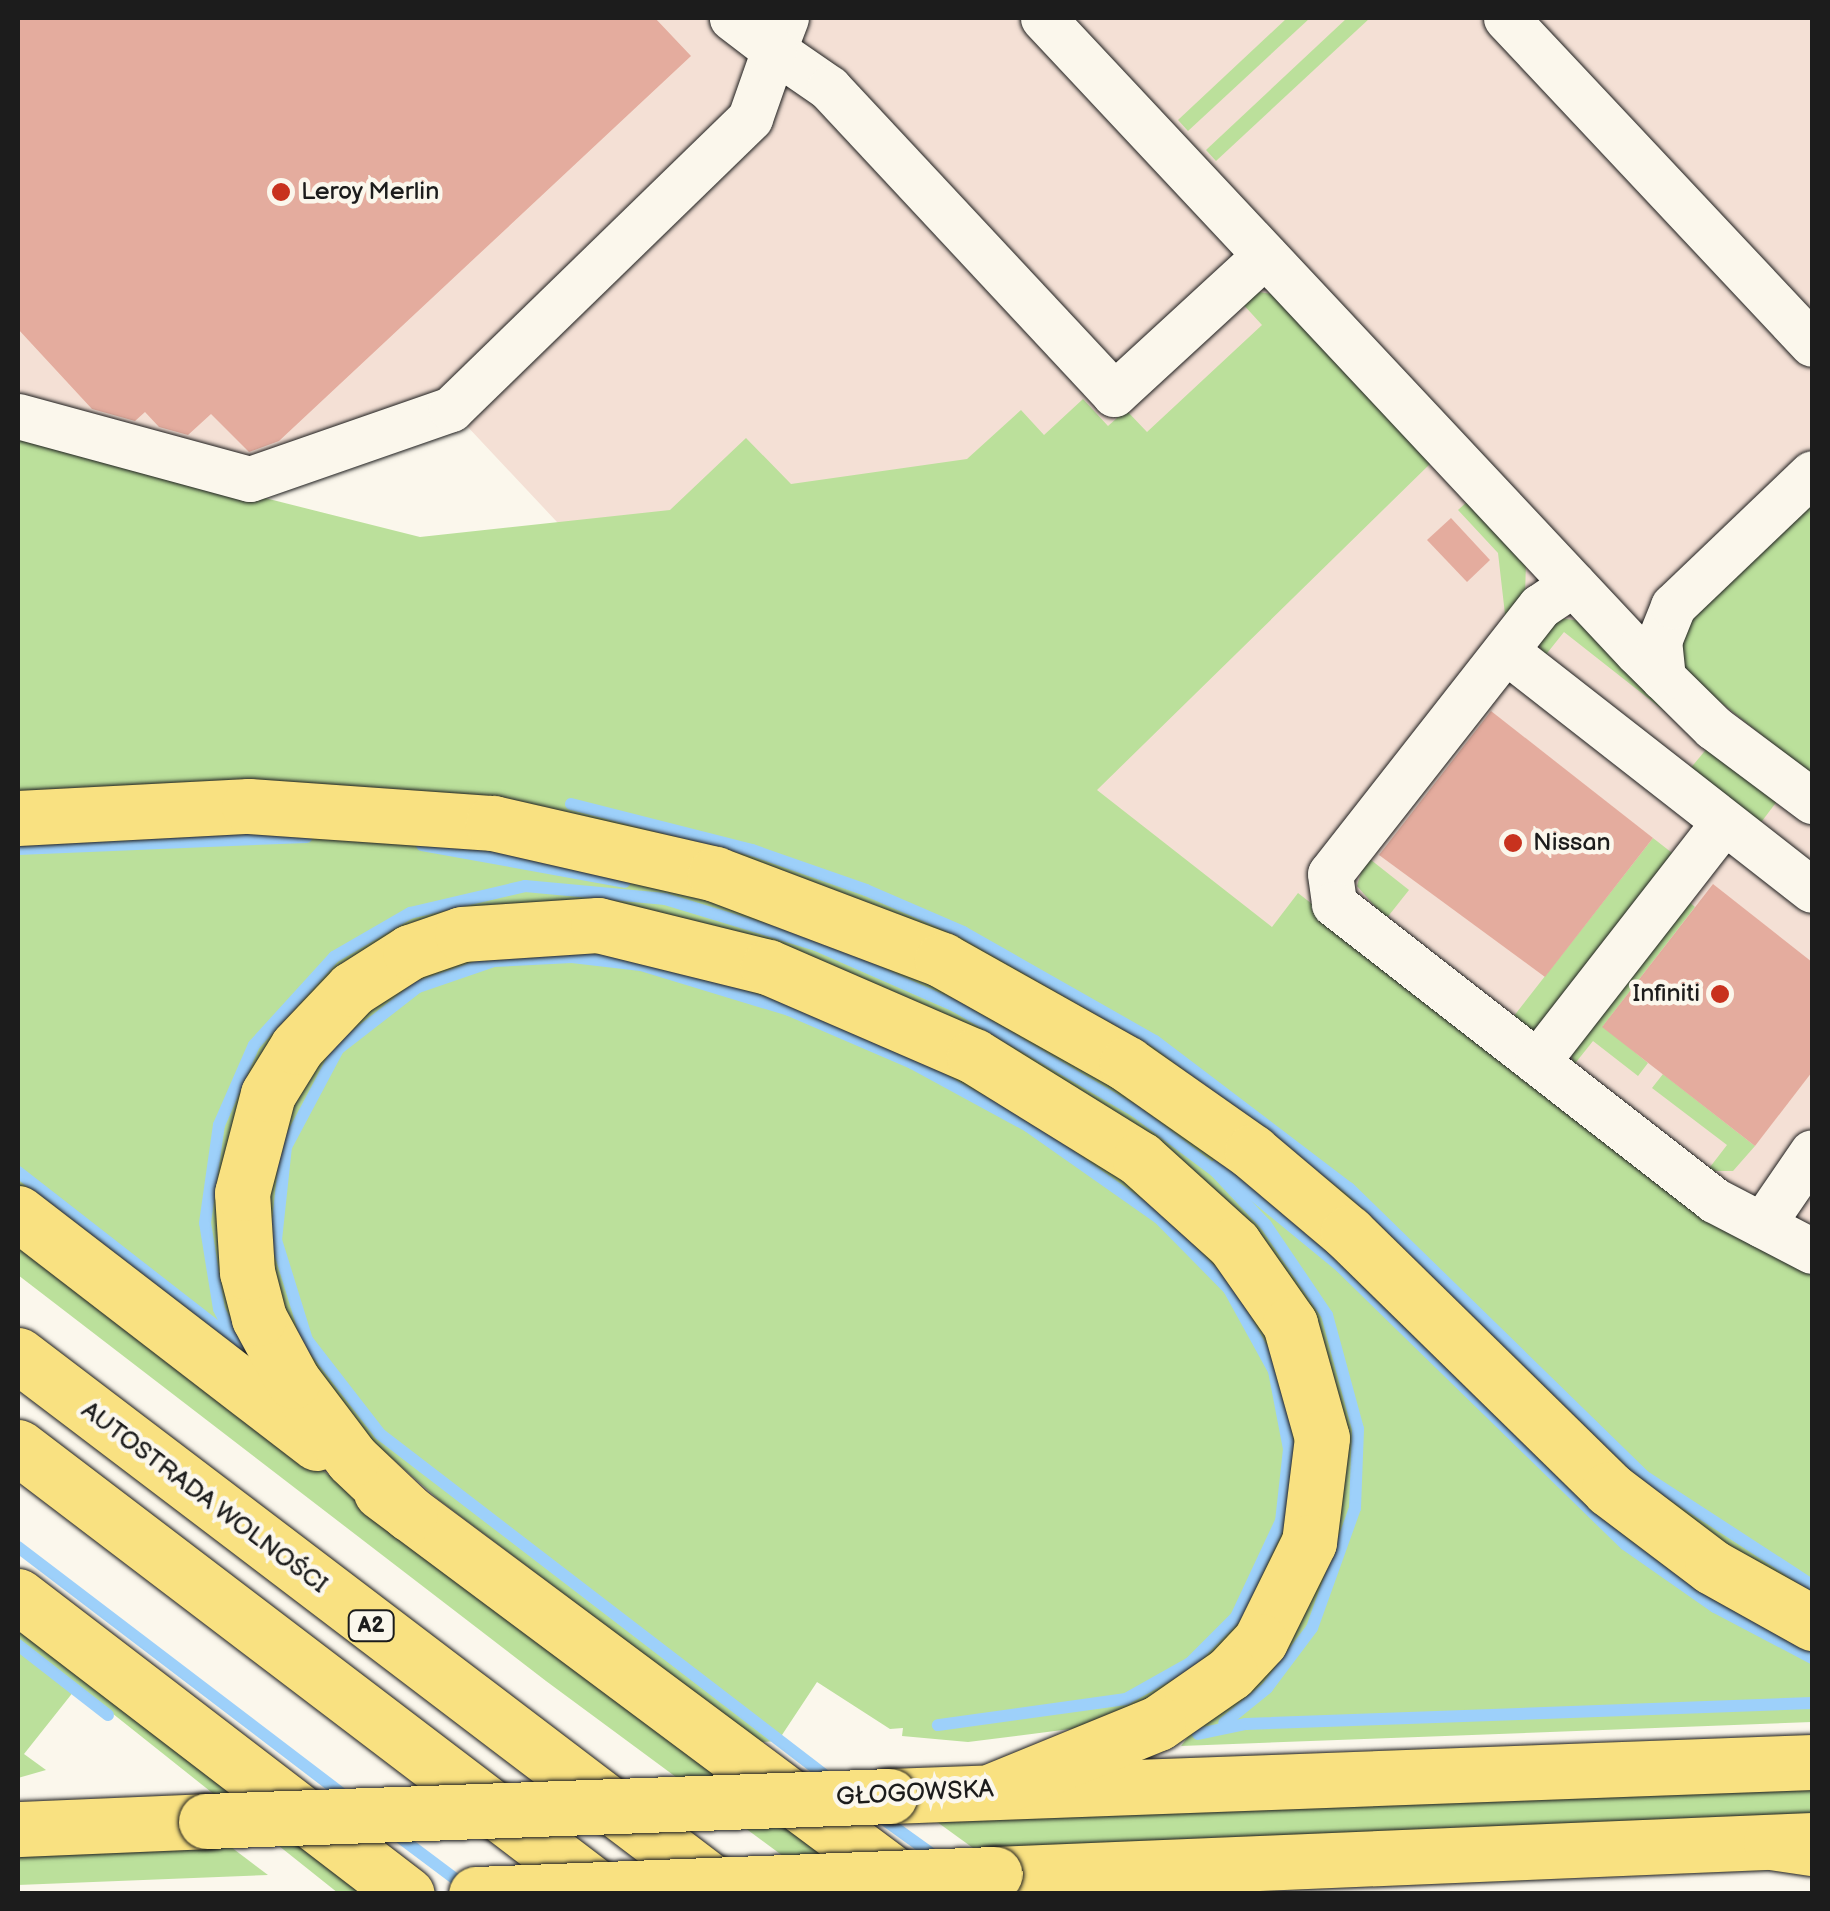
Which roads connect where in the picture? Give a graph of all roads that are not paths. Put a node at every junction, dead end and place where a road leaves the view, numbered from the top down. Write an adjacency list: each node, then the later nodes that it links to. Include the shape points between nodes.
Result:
1 (732, 18): 4 (lane)
2 (1043, 18): 5 (lane)
3 (1506, 18): 6 (lane)
4 (780, 34): 5 (lane, via 1114,394); 7 (lane, via 750,118 451,409 250,480)
5 (1265, 255): 9 (lane)
6 (1812, 344)
7 (18, 416)
8 (1812, 472): 11 (lane, via 1672,606 1659,641)
9 (1573, 584): 10 (lane, via 1540,606); 11 (lane)
10 (1506, 651): 14 (lane); 16 (lane, via 1330,874 1334,904)
11 (1662, 678): 12 (lane, via 1713,727)
12 (1812, 800)
13 (18, 818): 25 (main road, via 249,806 494,823 716,874 926,953 1064,1025 1252,1152 1348,1233 1631,1508 1712,1566)
14 (1724, 822): 15 (lane); 16 (lane)
15 (1812, 890)
16 (1538, 1062): 19 (lane, via 1714,1200)
17 (1812, 1152): 19 (lane)
18 (18, 1214): 23 (main road)
19 (1762, 1225): 20 (lane)
20 (1812, 1251)
21 (18, 1355): 33 (main road, AUTOSTRADA WOLNOŚCI / A2)
22 (18, 1447): 32 (main road)
23 (410, 1514): 27 (main road, via 352,1459 293,1381 259,1318 247,1272 242,1193 268,1094 296,1047 352,989 410,952 462,934 598,925 768,966 974,1056 1140,1159 1234,1244 1290,1324 1322,1438 1309,1542 1290,1592 1250,1652 1158,1723); 34 (main road)
24 (18, 1596): 30 (main road)
25 (1812, 1623)
26 (1812, 1762): 27 (main road, GŁOGOWSKA)
27 (994, 1790): 28 (main road, GŁOGOWSKA, bridge)
28 (18, 1829)
29 (1799, 1843): 31 (main road, bridge)
30 (406, 1894)
31 (476, 1894)
32 (605, 1894)
33 (728, 1894)
34 (920, 1894)

